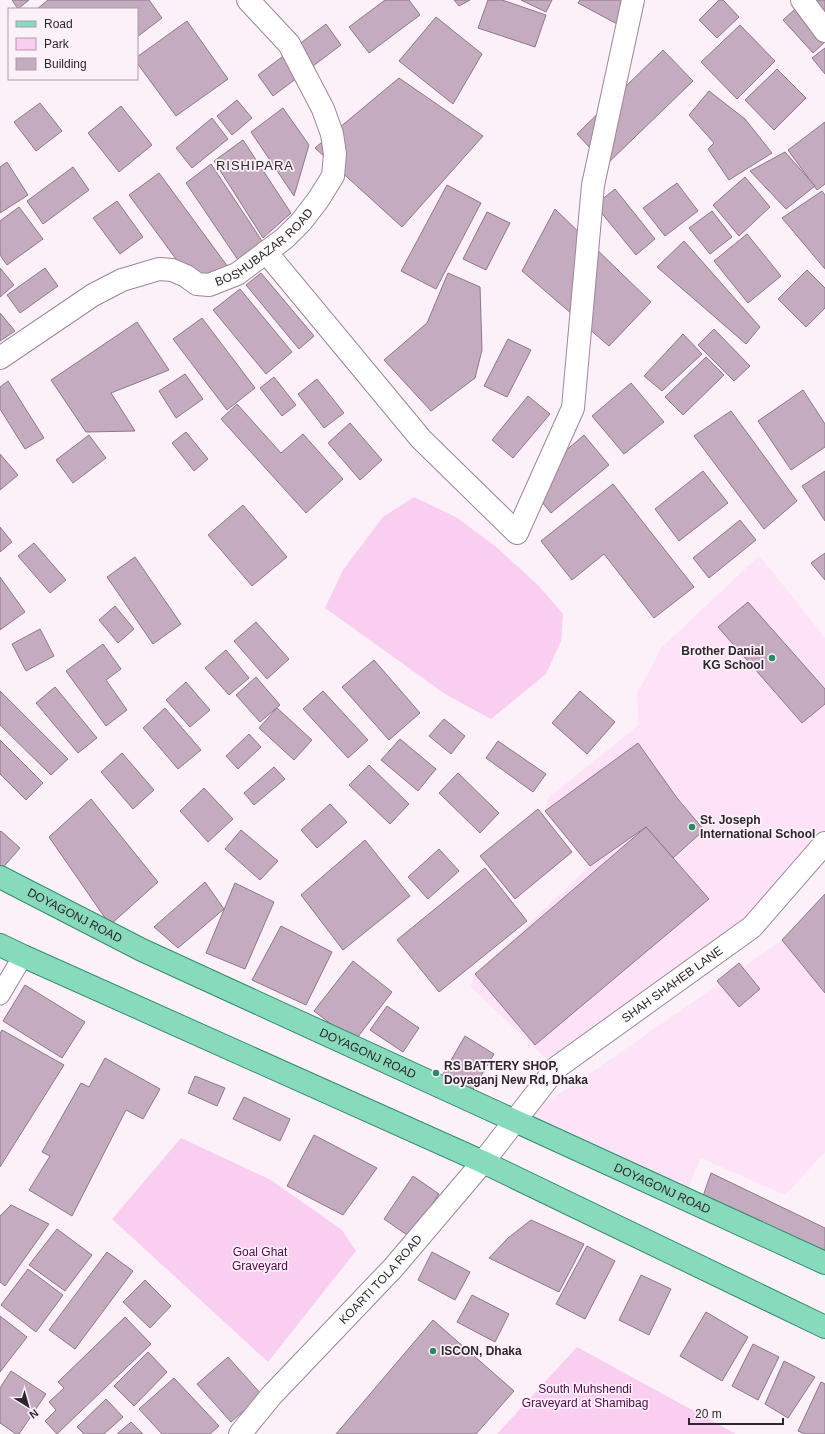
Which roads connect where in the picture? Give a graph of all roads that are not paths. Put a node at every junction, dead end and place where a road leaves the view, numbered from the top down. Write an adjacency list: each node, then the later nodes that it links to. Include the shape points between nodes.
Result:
1 (248, 0): 5 (street, BOSHUBAZAR ROAD, via 289,44 323,109 332,134 335,154 334,176 318,200 301,222)
2 (633, 0): 5 (street, via 592,185 573,408 516,533 421,439)
3 (802, 0): 4 (street)
4 (825, 30)
5 (266, 252): 6 (street, BOSHUBAZAR ROAD, via 237,274 209,285 197,284 172,270 159,269 122,280 93,295)
6 (0, 358)
7 (825, 843): 12 (street, SHAH SHAHEB LANE, via 752,927 556,1068)
8 (0, 877): 12 (main road, DOYAGONJ ROAD, via 142,950)
9 (0, 945): 10 (main road)
10 (23, 956): 11 (lane); 13 (main road)
11 (0, 995)
12 (515, 1120): 13 (street, KOARTI TOLA ROAD); 14 (main road, DOYAGONJ ROAD)
13 (483, 1162): 15 (main road); 16 (street, KOARTI TOLA ROAD, via 393,1268 271,1396)
14 (825, 1263)
15 (825, 1327)
16 (240, 1434)

